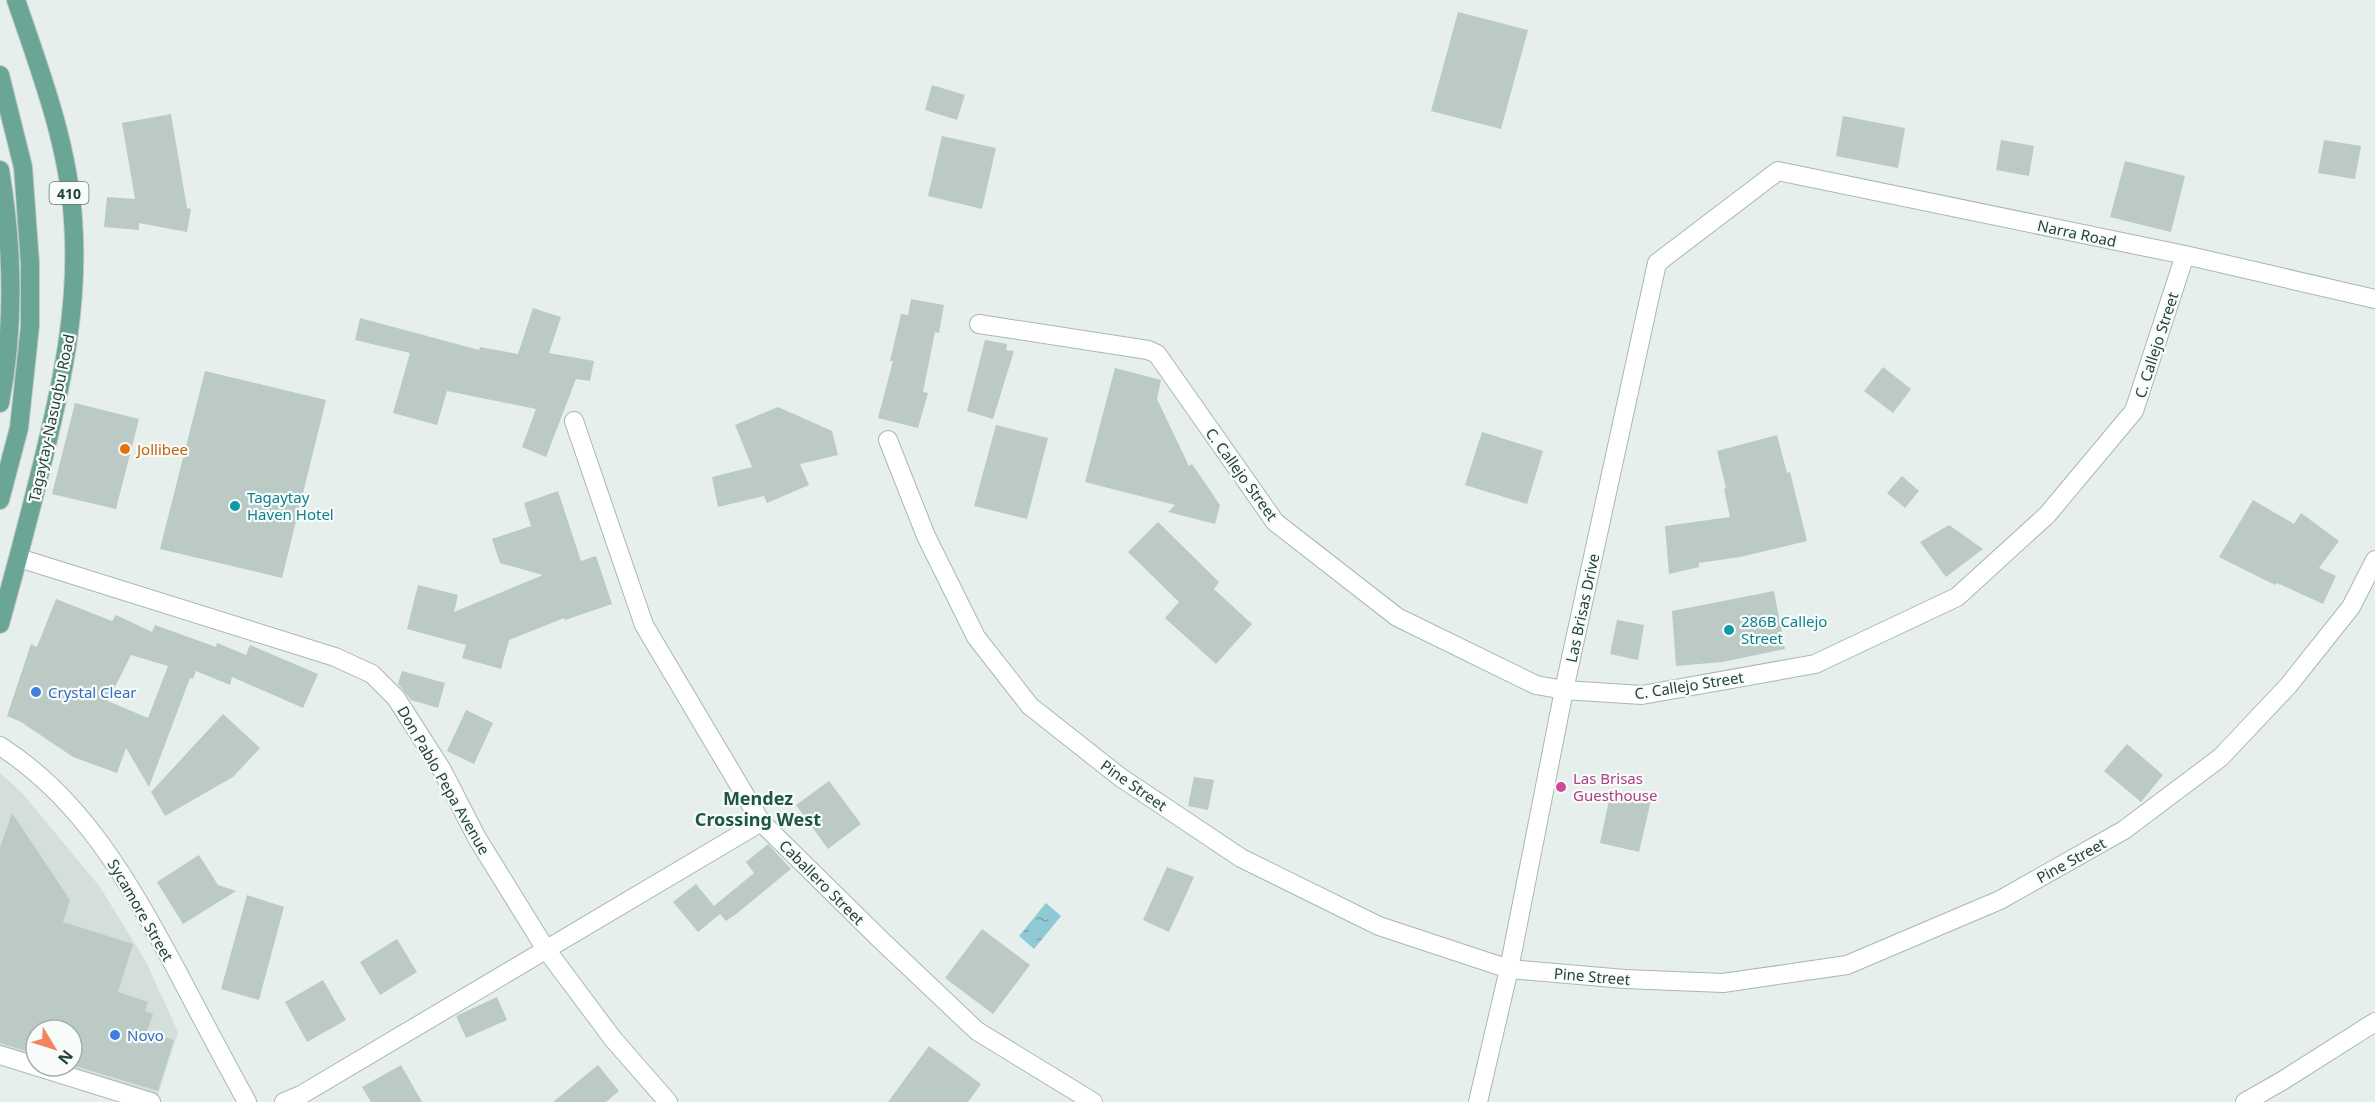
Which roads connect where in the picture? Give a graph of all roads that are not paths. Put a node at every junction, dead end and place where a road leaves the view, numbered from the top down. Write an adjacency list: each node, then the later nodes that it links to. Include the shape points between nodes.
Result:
1 (16, 0): 12 (main road, Tagaytay-Nasugbu Road / 410, via 62,147 73,218 75,272 71,333)
2 (0, 75): 11 (main road, Tagaytay-Nasugbu Road, via 23,167 30,263 26,383)
3 (0, 170): 8 (main road, via 8,222 11,310)
4 (1778, 171): 5 (street, Narra Road); 15 (street, Las Brisas Drive, via 1657,263)
5 (2186, 255): 6 (street, Narra Road); 15 (street, C. Callejo Street, via 2134,411 2047,515 1957,597 1815,664 1642,695)
6 (2375, 299)
7 (979, 324): 15 (street, C. Callejo Street, via 1156,354 1275,522 1397,617 1536,685)
8 (0, 403)
9 (574, 421): 17 (street, Caballero Street, via 644,625)
10 (888, 441): 19 (street, Pine Street, via 926,536 976,637 1030,706 1120,777 1241,858 1379,926)
11 (0, 500)
12 (19, 558): 14 (main road, Tagaytay-Nasugbu Road / 410); 18 (street, Don Pablo Pepa Avenue, via 335,657 380,680 410,718)
13 (2375, 560): 19 (street, Pine Street, via 2351,607 2288,686 2221,757 2124,830 2000,900 1847,964 1723,983 1625,980)
14 (0, 624)
15 (1564, 690): 19 (street, Las Brisas Drive)
16 (0, 746): 23 (street, Sycamore Street, via 58,791 104,847 144,909)
17 (761, 822): 18 (street); 26 (street, Caballero Street, via 977,1031)
18 (545, 948): 24 (street); 25 (street, Don Pablo Pepa Avenue, via 613,1039)
19 (1509, 969): 27 (street, Las Brisas Drive)
20 (2375, 1022): 28 (street)
21 (0, 1055): 22 (street)
22 (151, 1102)
23 (247, 1102)
24 (284, 1102)
25 (668, 1102)
26 (1093, 1102)
27 (1478, 1102)
28 (2245, 1102)

